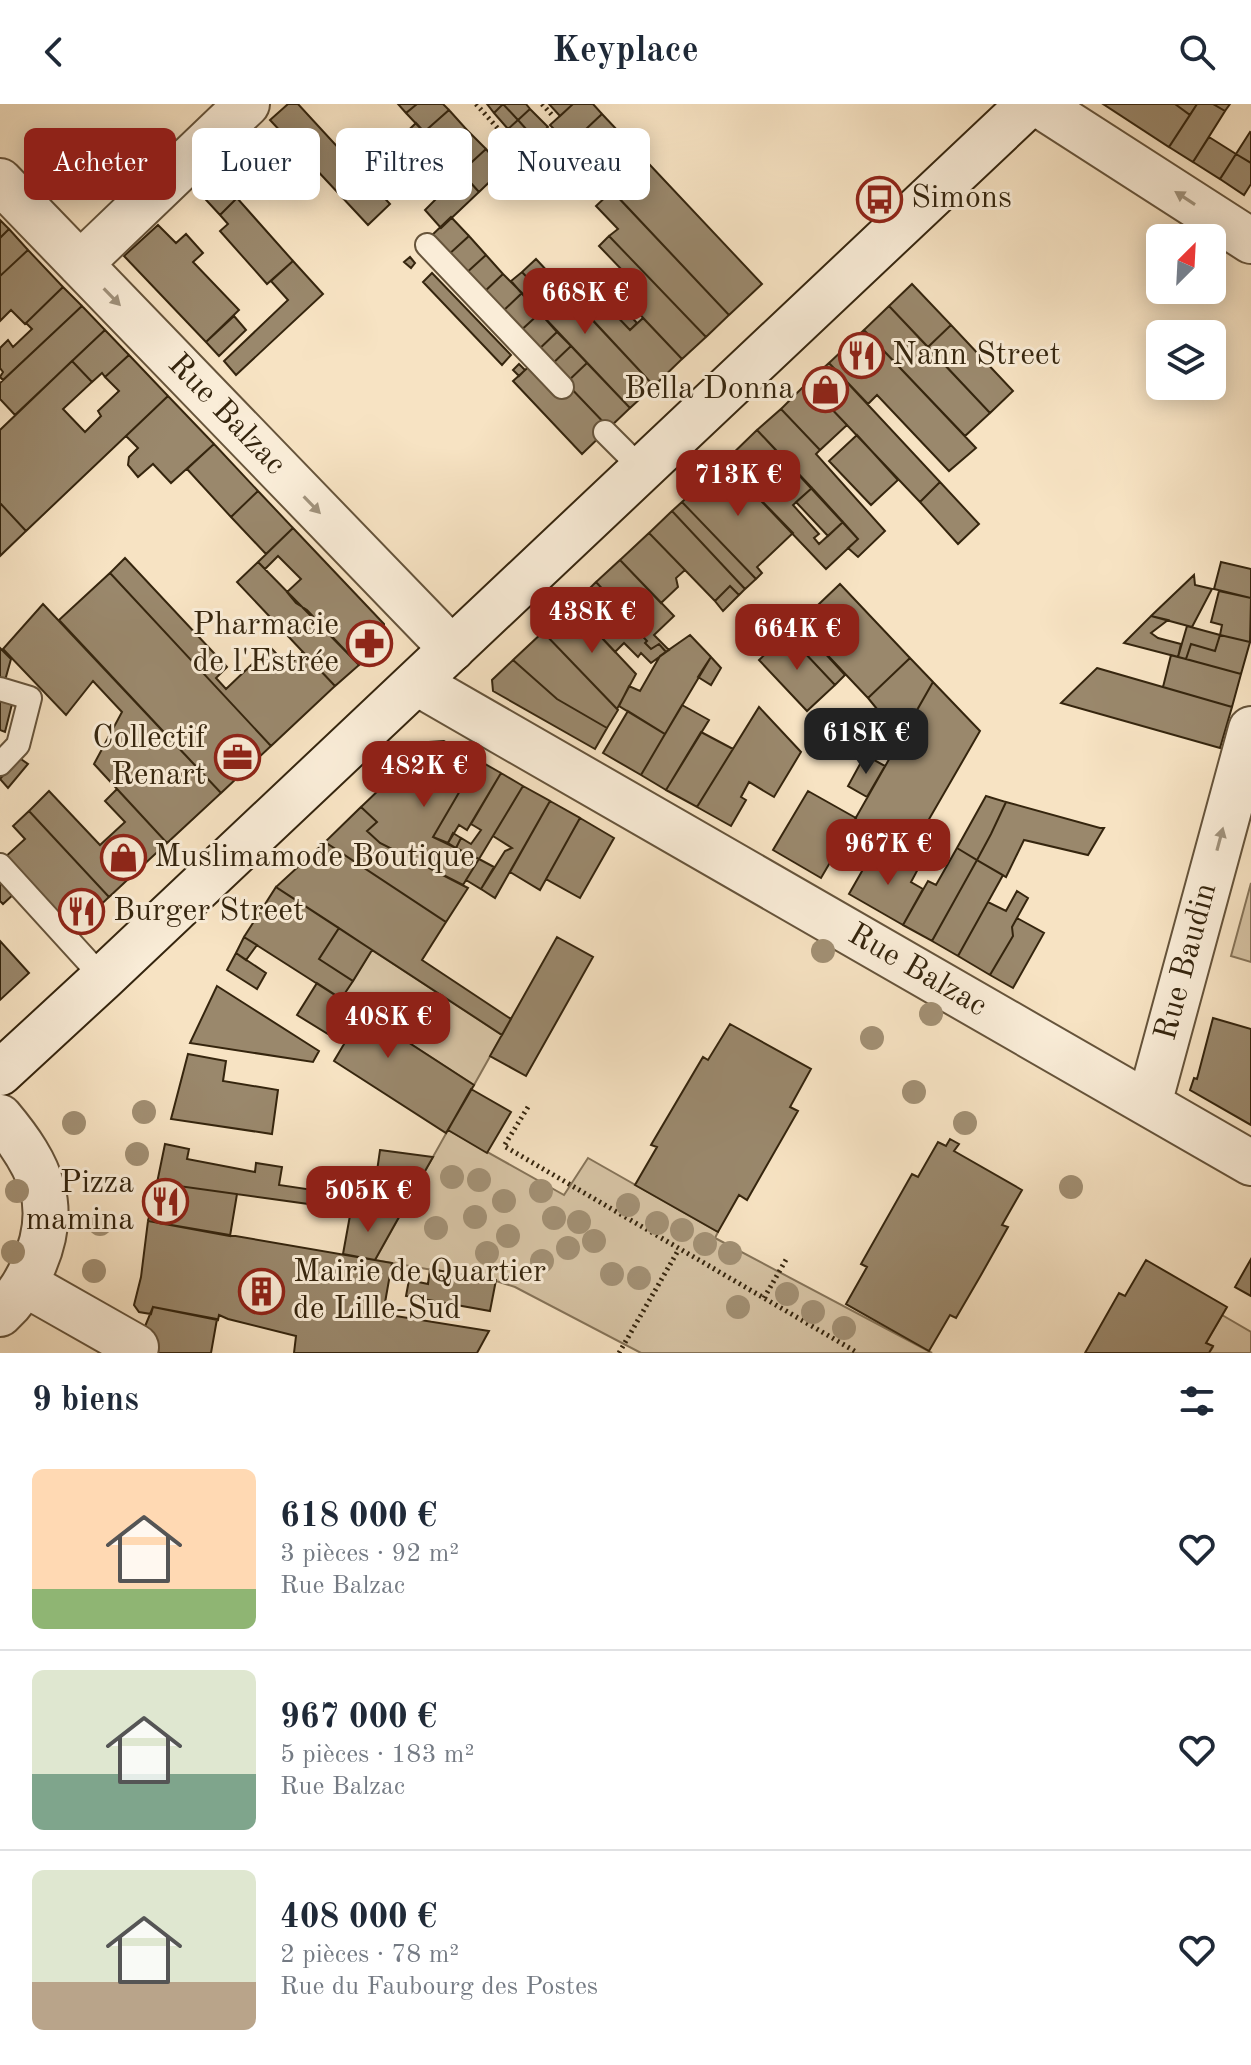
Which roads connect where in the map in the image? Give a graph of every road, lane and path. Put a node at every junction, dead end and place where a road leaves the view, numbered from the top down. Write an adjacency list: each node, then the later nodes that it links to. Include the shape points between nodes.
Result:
1 (247, 104): 11 (street)
2 (476, 104): 7 (path)
3 (542, 104): 6 (path)
4 (1029, 104): 14 (street)
5 (1038, 104): 9 (street, one-way to 5)
6 (552, 115)
7 (498, 128)
8 (0, 181): 11 (street, Rue Balzac)
9 (1251, 241)
10 (427, 245): 12 (lane)
11 (80, 264): 15 (street, Rue Balzac, one-way to 15)
12 (562, 387)
13 (605, 432): 14 (lane)
14 (642, 469): 15 (street)
15 (452, 649): 16 (street)
16 (417, 683): 21 (street); 23 (street, Rue Balzac)
17 (0, 689): 19 (lane, via 30,698 18,745)
18 (1251, 729): 23 (street, Rue Baudin, one-way to 18)
19 (0, 764)
20 (0, 865): 21 (lane)
21 (103, 978): 22 (street)
22 (0, 1073)
23 (1149, 1104): 26 (street, Rue Balzac)
24 (528, 1107): 27 (path, via 504,1146)
25 (0, 1117): 30 (street, via 33,1161 46,1209 41,1250)
26 (1251, 1163)
27 (679, 1249): 29 (path); 32 (path)
28 (787, 1258): 29 (path)
29 (764, 1298): 33 (path)
30 (13, 1299): 31 (street)
31 (136, 1347)
32 (619, 1353)
33 (858, 1353)

